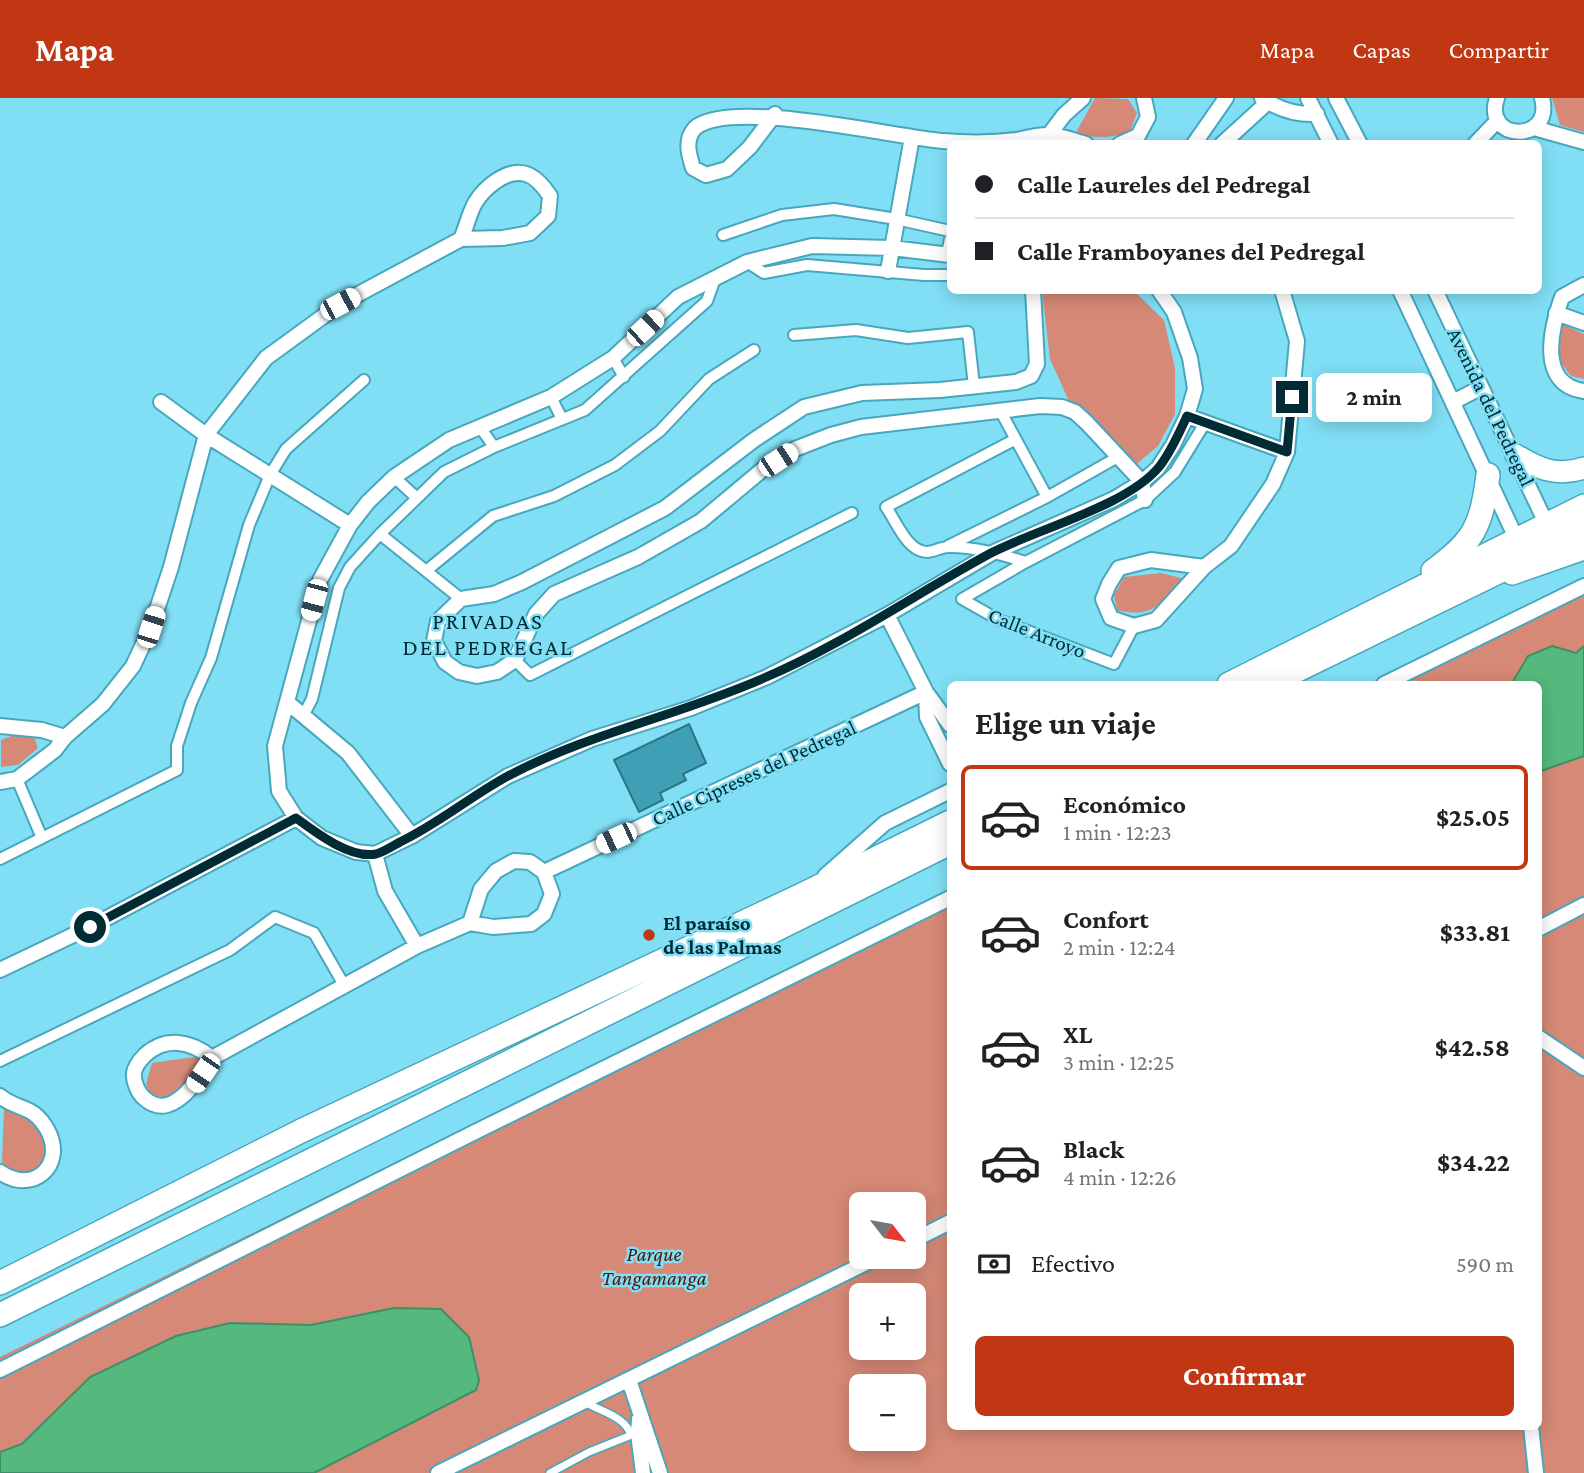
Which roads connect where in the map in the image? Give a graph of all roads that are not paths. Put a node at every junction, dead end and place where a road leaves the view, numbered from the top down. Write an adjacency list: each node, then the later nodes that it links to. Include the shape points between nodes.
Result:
1 (1083, 98): 13 (street)
2 (1144, 98): 18 (street, via 1148,117 1138,136)
3 (1226, 98): 19 (street)
4 (1308, 98): 10 (street)
5 (1336, 98): 22 (street)
6 (1497, 98): 11 (street)
7 (1542, 98): 12 (street, via 1543,115)
8 (1265, 100): 10 (street, via 1298,114); 20 (street)
9 (775, 114): 9 (street, via 727,169 706,175 693,168 687,149 694,129 711,119); 14 (street, via 813,117)
10 (1317, 114): 21 (street)
11 (1498, 120): 15 (street); 23 (street)
12 (1534, 128): 15 (street); 25 (street)
13 (1049, 135): 16 (street); 17 (street)
14 (912, 138): 24 (street); 26 (street)
15 (1511, 138)
16 (1010, 140)
17 (1070, 140)
18 (1129, 140)
19 (1197, 140)
20 (1226, 140)
21 (1329, 140)
22 (1358, 140)
23 (1479, 140)
24 (947, 141)
25 (1584, 142)
26 (896, 219): 27 (street); 28 (street, via 834,209 782,215); 31 (street)
27 (947, 230)
28 (723, 235)
29 (461, 239): 29 (street, via 530,233 548,216 550,196 525,173 508,175 476,201); 64 (street, via 340,304 265,358)
30 (812, 246): 31 (street); 33 (street); 34 (street)
31 (892, 248): 32 (street); 35 (street)
32 (947, 254)
33 (747, 262): 34 (street, via 764,273); 37 (street)
34 (807, 265): 35 (street)
35 (888, 271): 36 (street)
36 (947, 275)
37 (716, 276): 44 (street); 46 (street, via 707,301)
38 (1584, 285): 45 (street, via 1562,298)
39 (1033, 294): 53 (street, via 1037,364 1031,376)
40 (1162, 294): 60 (street, via 1174,312 1190,358 1195,389)
41 (1283, 294): 67 (street, via 1297,341)
42 (1402, 294): 57 (street, Avenida del Pedregal)
43 (1438, 294): 54 (street, Avenida del Pedregal)
44 (678, 298): 46 (street); 50 (street)
45 (1556, 313): 47 (street); 55 (street, via 1550,355 1556,373 1567,385)
46 (688, 318): 51 (street)
47 (1584, 323)
48 (794, 335): 53 (street, via 856,330 908,338 968,332)
49 (754, 350): 90 (street, via 709,379 660,431 615,465 554,496 493,516)
50 (613, 359): 51 (street); 56 (street)
51 (624, 377): 61 (street, via 585,410)
52 (364, 380): 71 (street, via 286,449)
53 (974, 386): 94 (street, via 862,393 804,407 665,508 522,582 495,594)
54 (1480, 388): 57 (street); 68 (street, Avenida del Pedregal)
55 (1584, 391)
56 (551, 397): 61 (street); 63 (street)
57 (1453, 401): 72 (street, Avenida del Pedregal)
58 (160, 402): 64 (street)
59 (1001, 412): 65 (street); 69 (street, via 1062,407 1075,412); 99 (street, via 861,427 795,449 701,521 638,557 554,594 536,614)
60 (1187, 416): 62 (street); 74 (street, via 1158,468)
61 (562, 419): 66 (street)
62 (1205, 422): 67 (street); 77 (street, via 1175,472)
63 (480, 427): 66 (street); 73 (street, via 449,440)
64 (206, 435): 71 (street); 108 (street, via 171,567 133,666 103,704)
65 (1014, 440): 75 (street); 85 (street, via 886,507 913,547 930,552)
66 (494, 447): 76 (street, via 444,472)
67 (1287, 452): 89 (street, via 1273,484 1231,546)
68 (1516, 455): 70 (main road, via 1537,468 1559,473); 81 (street, Avenida del Pedregal)
69 (1118, 457): 74 (street); 75 (street)
70 (1584, 468)
71 (270, 475): 80 (street); 116 (street, via 249,525 218,635 177,746 177,770)
72 (1488, 475): 84 (street, Avenida del Pedregal); 96 (highway, via 1480,521 1464,546)
73 (394, 477): 76 (street); 80 (street)
74 (1142, 482): 77 (street); 87 (street)
75 (1047, 497): 85 (street)
76 (417, 498): 83 (street)
77 (1144, 500): 88 (street)
78 (1584, 506): 81 (highway)
79 (852, 513): 99 (street, via 530,675)
80 (349, 525): 91 (street)
81 (1547, 525): 84 (highway)
82 (1584, 530): 95 (highway)
83 (380, 534): 90 (street); 93 (street, via 350,567)
84 (1517, 540): 96 (highway)
85 (948, 546): 87 (street)
86 (1584, 549): 95 (main road)
87 (992, 553): 88 (street); 97 (street)
88 (1026, 562): 98 (street, Calle Arroyo, via 962,599 999,620 1114,664)
89 (1203, 567): 98 (street, via 1156,620); 98 (street, via 1150,560 1119,568 1103,599 1111,618)
90 (426, 571): 94 (street)
91 (320, 580): 93 (street); 104 (street)
92 (1584, 586): 102 (street)
93 (339, 588): 105 (street, via 312,699)
94 (461, 599): 99 (street, via 438,621 434,641 445,662 459,672 477,676 497,672)
95 (1434, 602): 101 (highway)
96 (1382, 608): 100 (highway)
97 (887, 615): 103 (street); 115 (street, via 766,677 691,708 592,739 508,776)
98 (1134, 625)
99 (515, 660)
100 (1235, 681)
101 (1275, 681)
102 (1390, 681)
103 (926, 692): 106 (street); 109 (street, via 927,717); 120 (street, Calle Cipreses del Pedregal)
104 (286, 702): 105 (street); 113 (street, via 275,746 279,791)
105 (303, 716): 115 (street, via 348,753)
106 (947, 721)
107 (0, 726): 108 (street)
108 (65, 737): 110 (street)
109 (947, 758)
110 (17, 779): 111 (street); 116 (street)
111 (0, 782)
112 (947, 792): 121 (street, via 885,823)
113 (296, 818): 118 (street, via 322,838 356,852); 127 (street)
114 (947, 823): 121 (highway)
115 (412, 836): 118 (street)
116 (42, 838): 119 (street)
117 (947, 844): 139 (highway)
118 (375, 854): 126 (street, via 385,891)
119 (0, 859)
120 (544, 872): 124 (street, via 530,862 514,861 496,871 481,889); 124 (street, via 552,894 544,914 531,924 493,927)
121 (806, 893): 138 (highway, via 301,1131)
122 (947, 899): 140 (street)
123 (1584, 905): 125 (street)
124 (470, 923): 126 (street)
125 (1542, 927)
126 (417, 946): 128 (street)
127 (0, 970)
128 (344, 985): 130 (street); 131 (street, via 314,933 275,916 230,950)
129 (1542, 1040): 132 (street)
130 (212, 1058): 130 (street, via 190,1045 170,1042 154,1047 139,1061 136,1087 144,1098 157,1104 173,1104 193,1088)
131 (0, 1061)
132 (1584, 1068)
133 (0, 1098): 134 (street, via 31,1110 47,1128 54,1146 47,1170 36,1178 21,1182)
134 (0, 1172)
135 (947, 1224): 136 (street)
136 (926, 1234)
137 (854, 1269): 141 (street)
138 (4, 1278)
139 (0, 1315)
140 (0, 1370)
141 (629, 1380): 142 (street); 144 (street, via 640,1412)
142 (584, 1401): 144 (lane); 145 (street)
143 (1531, 1430): 149 (street)
144 (638, 1433): 146 (lane); 147 (street); 148 (street)
145 (438, 1473)
146 (550, 1473)
147 (643, 1473)
148 (660, 1473)
149 (1536, 1473)

